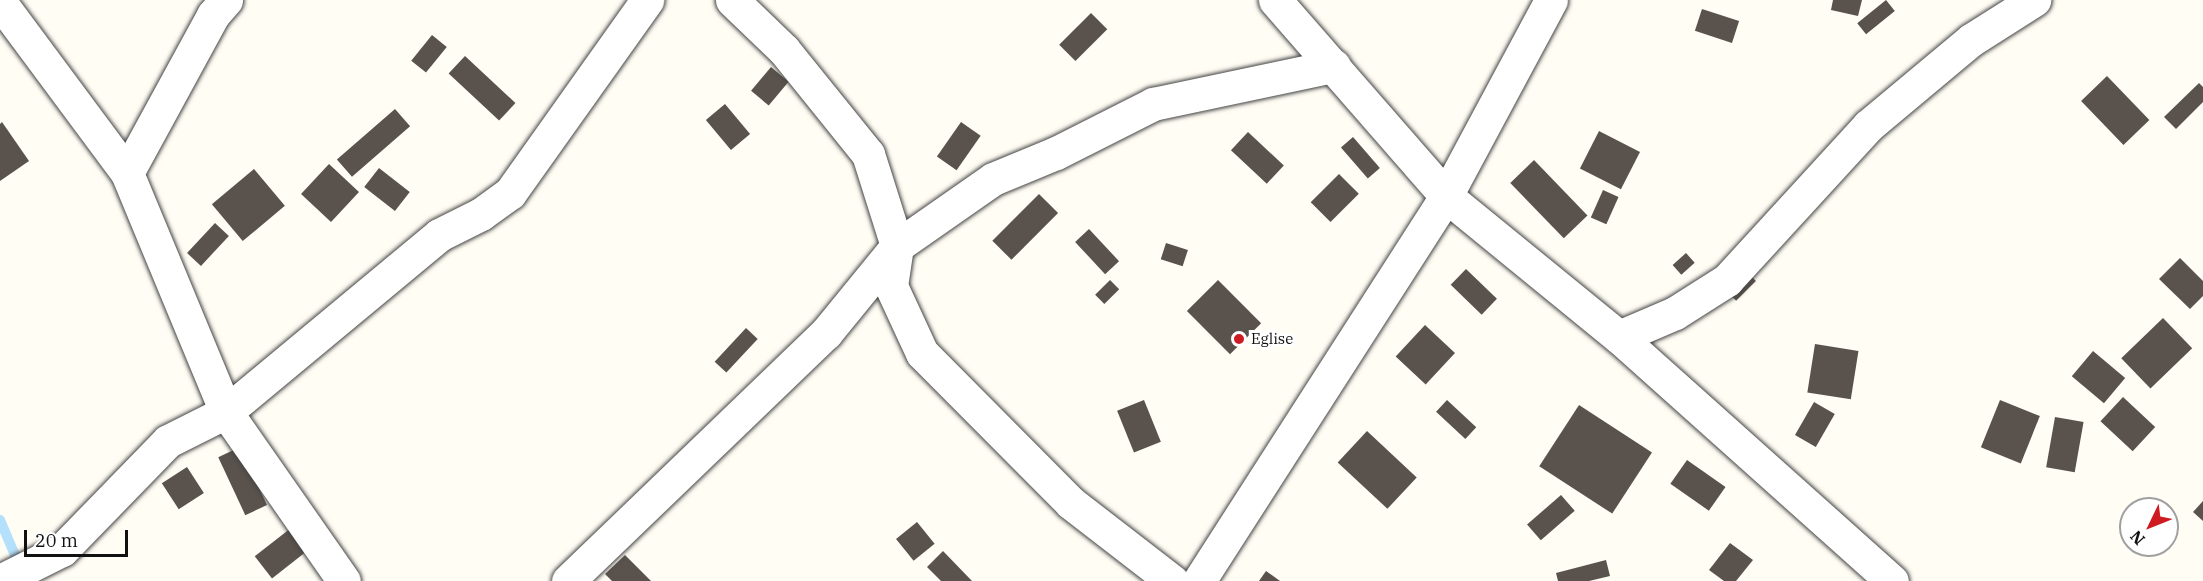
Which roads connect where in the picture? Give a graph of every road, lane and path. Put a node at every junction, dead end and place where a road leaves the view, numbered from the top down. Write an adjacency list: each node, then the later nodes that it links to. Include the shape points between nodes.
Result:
1 (226, 0): 9 (street, via 213,15)
2 (647, 0): 13 (street, via 510,193 482,214 440,235)
3 (732, 0): 11 (street, via 784,50 868,154)
4 (1275, 0): 8 (street)
5 (1551, 0): 10 (street)
6 (2034, 0): 12 (street, via 1971,40 1868,126 1727,280 1675,314)
7 (0, 2): 9 (street)
8 (1334, 66): 10 (street); 11 (street, via 1153,104 1056,153 993,179)
9 (127, 173): 13 (street)
10 (1446, 196): 12 (street); 18 (street)
11 (897, 246): 16 (street, via 826,333); 17 (street, via 891,286 922,353 1071,503)
12 (1619, 337): 19 (street)
13 (226, 412): 14 (street, via 168,441 62,550); 15 (street)
14 (0, 581)
15 (344, 581)
16 (568, 581)
17 (1172, 581)
18 (1199, 581)
19 (1892, 581)

